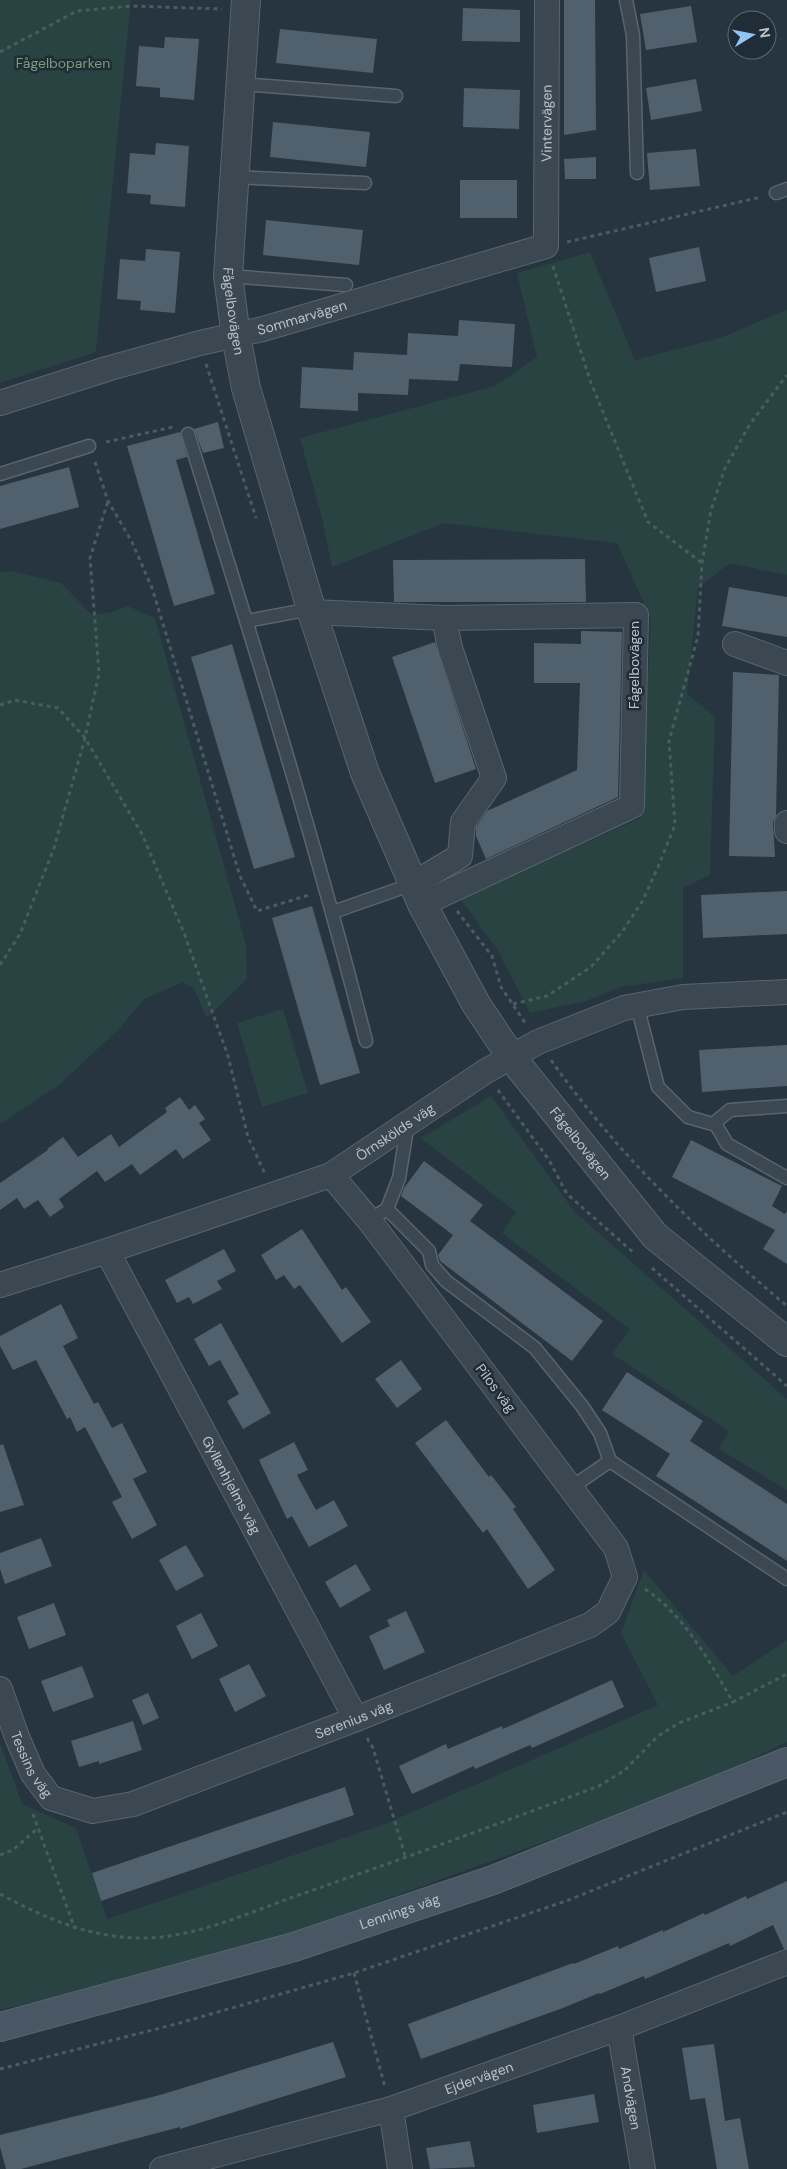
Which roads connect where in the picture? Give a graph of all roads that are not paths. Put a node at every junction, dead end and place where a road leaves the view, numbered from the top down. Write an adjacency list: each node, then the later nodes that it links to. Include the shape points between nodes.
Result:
1 (547, 0): 9 (street, Vintervägen)
2 (626, 0): 6 (lane, via 633,35)
3 (246, 5): 4 (street, Fågelbovägen)
4 (241, 84): 5 (lane); 7 (street, Fågelbovägen)
5 (396, 96)
6 (637, 173)
7 (234, 177): 8 (lane); 10 (street, Fågelbovägen)
8 (365, 183)
9 (546, 246): 12 (street, Sommarvägen)
10 (228, 276): 11 (lane); 12 (street, Fågelbovägen)
11 (346, 285)
12 (236, 336): 13 (street, Sommarvägen, via 110,368); 17 (street, Fågelbovägen, via 243,377)
13 (0, 403)
14 (188, 434): 19 (lane)
15 (89, 446): 16 (lane)
16 (0, 474)
17 (311, 611): 18 (street, Fågelbovägen); 19 (lane); 24 (street, Fågelbovägen, via 365,773)
18 (444, 618): 24 (street, via 450,648 494,778 463,822 460,856); 24 (street, Fågelbovägen, via 636,615 632,806)
19 (247, 620): 25 (lane)
20 (735, 644): 21 (street)
21 (787, 663)
22 (787, 822): 23 (street)
23 (787, 831)
24 (417, 894): 25 (lane); 29 (street, Fågelbovägen, via 476,1004)
25 (333, 912): 28 (lane)
26 (787, 992): 27 (street, Örnskölds väg, via 683,998)
27 (637, 1005): 29 (street, Örnskölds väg, via 538,1042); 32 (lane, via 658,1087 688,1117)
28 (366, 1041)
29 (512, 1058): 31 (street, Örnskölds väg, via 486,1071); 40 (street, Fågelbovägen, via 655,1236)
30 (787, 1106): 32 (lane, via 730,1110)
31 (408, 1124): 33 (street, Örnskölds väg); 35 (lane, via 398,1178)
32 (712, 1124): 34 (lane, via 716,1124 727,1144)
33 (331, 1175): 35 (street, Pilos väg); 36 (street, Örnskölds väg)
34 (787, 1178)
35 (378, 1214): 37 (lane, via 429,1251 432,1264); 39 (street, Pilos väg)
36 (107, 1252): 38 (street, Örnskölds väg); 46 (street, Gyllenhjelms väg)
37 (442, 1278): 39 (lane); 41 (lane, via 535,1348 600,1433)
38 (0, 1285)
39 (422, 1292): 42 (street, Pilos väg)
40 (787, 1342)
41 (610, 1461): 42 (lane); 43 (lane)
42 (572, 1487): 44 (street, Pilos väg, via 616,1548 625,1577)
43 (787, 1579)
44 (608, 1612): 46 (street, Serenius väg, via 590,1625)
45 (0, 1689): 48 (street, Tessins väg, via 17,1738 38,1780 52,1798)
46 (356, 1719): 48 (street, Serenius väg, via 133,1804)
47 (787, 1762): 50 (main road, Lennings väg, via 493,1880 294,1947)
48 (92, 1811)
49 (787, 1962): 51 (street, Ejdervägen)
50 (0, 2027)
51 (619, 2028): 52 (street, Ejdervägen); 55 (street, Andvägen)
52 (391, 2109): 53 (street, Ejdervägen); 54 (street)
53 (162, 2169)
54 (400, 2169)
55 (643, 2169)

